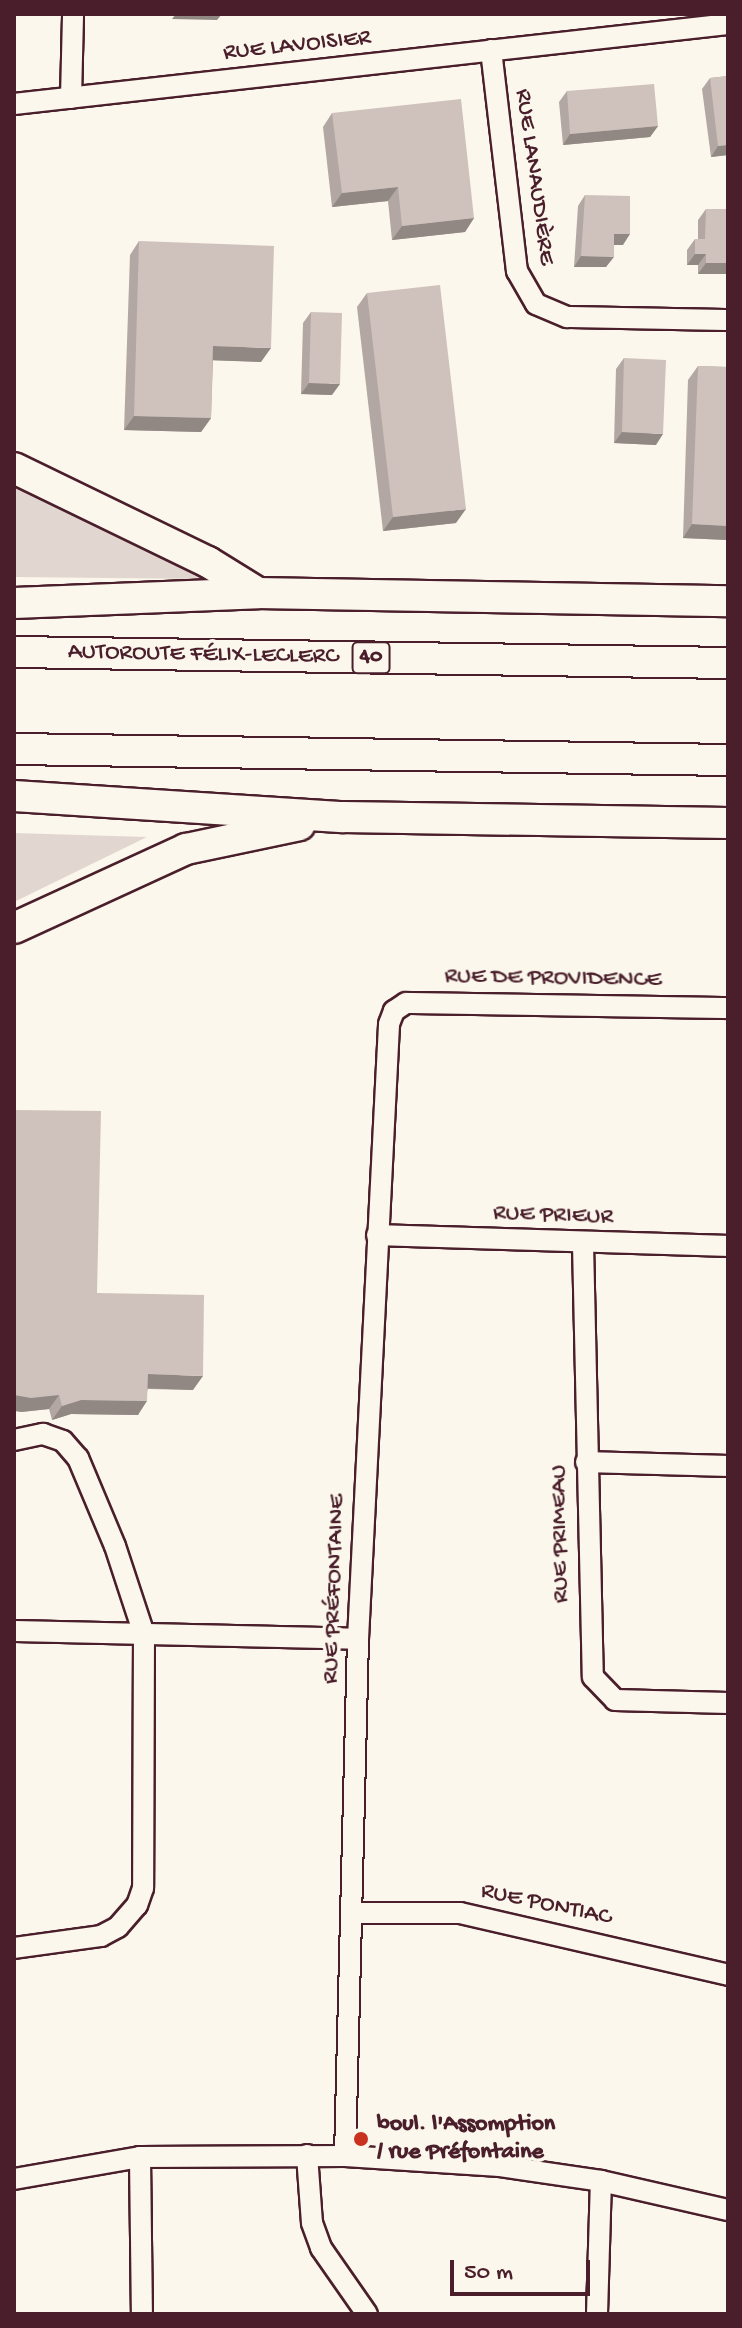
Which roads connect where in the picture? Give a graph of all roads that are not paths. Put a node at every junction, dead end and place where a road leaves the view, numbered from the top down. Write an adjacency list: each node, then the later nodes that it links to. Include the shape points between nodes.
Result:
1 (73, 14): 4 (street)
2 (728, 24): 3 (street, RUE LAVOISIER)
3 (491, 50): 4 (street, RUE LAVOISIER); 6 (street, RUE LANAUDIÈRE, via 517,271 536,304 567,317)
4 (71, 98): 5 (street, RUE LAVOISIER)
5 (14, 104)
6 (728, 320)
7 (14, 468): 8 (highway, via 208,562)
8 (258, 593): 9 (highway); 10 (highway)
9 (728, 601)
10 (14, 603)
11 (14, 652): 12 (highway, AUTOROUTE FÉLIX-LECLERC / 40)
12 (728, 663)
13 (14, 749): 14 (highway)
14 (728, 760)
15 (14, 796): 16 (highway)
16 (343, 817): 17 (highway); 18 (highway, via 186,849)
17 (728, 823)
18 (14, 928)
19 (728, 1008): 20 (street, RUE DE PROVIDENCE, via 406,1003 394,1011)
20 (389, 1024): 21 (street, RUE PRÉFONTAINE)
21 (377, 1235): 22 (street, RUE PRIEUR); 29 (street, RUE PRÉFONTAINE)
22 (583, 1244): 23 (street, RUE PRIEUR); 25 (street, RUE PRIMEAU)
23 (728, 1246)
24 (14, 1440): 28 (street, via 43,1434 73,1450 115,1546)
25 (586, 1462): 26 (street); 30 (street, RUE PRIMEAU, via 593,1677 603,1694 615,1700)
26 (728, 1466)
27 (14, 1631): 28 (street)
28 (144, 1634): 29 (street); 32 (street, via 143,1888 137,1905 118,1927 101,1936)
29 (358, 1639): 31 (street, RUE PRÉFONTAINE)
30 (728, 1703)
31 (351, 1913): 33 (street, RUE PONTIAC, via 460,1913); 35 (street, RUE PRÉFONTAINE)
32 (14, 1948)
33 (728, 1975)
34 (307, 2155): 35 (street); 36 (street); 41 (street, via 310,2211 321,2248)
35 (345, 2156): 38 (street, via 500,2166)
36 (140, 2157): 37 (street); 40 (street)
37 (14, 2179)
38 (601, 2181): 39 (street); 42 (street)
39 (728, 2210)
40 (142, 2314)
41 (367, 2314)
42 (597, 2314)

